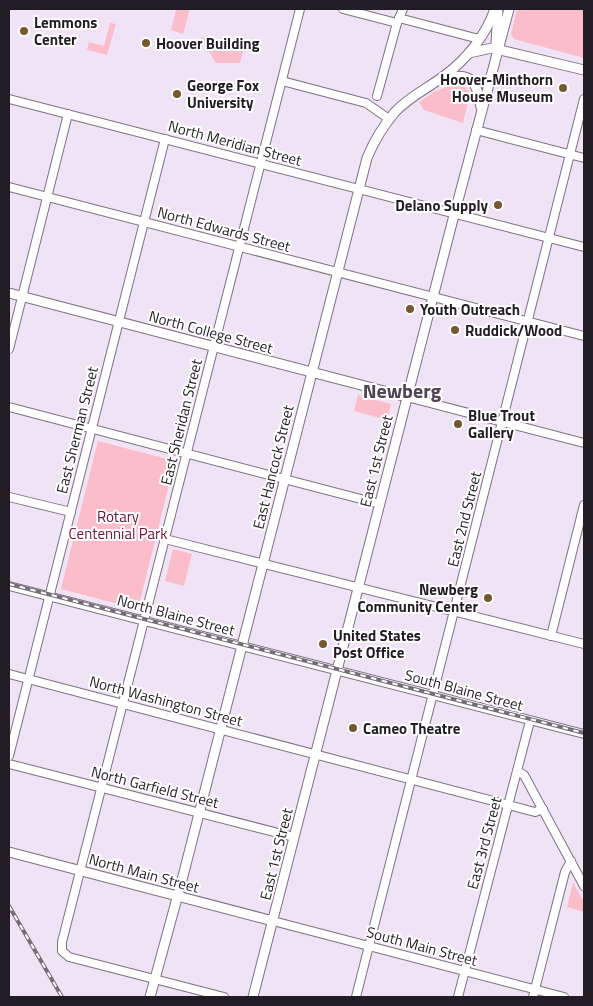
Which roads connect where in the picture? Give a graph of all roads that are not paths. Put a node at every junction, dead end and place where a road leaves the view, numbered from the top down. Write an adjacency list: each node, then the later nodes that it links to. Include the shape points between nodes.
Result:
1 (300, 9): 12 (street, East Sheridan Street)
2 (343, 9): 6 (street)
3 (403, 9): 6 (street)
4 (496, 9): 7 (main road); 8 (main road)
5 (509, 9): 8 (main road, East 1st Street)
6 (398, 20): 7 (street); 13 (street)
7 (479, 40): 9 (main road)
8 (498, 49): 9 (main road); 10 (main road); 16 (main road, East 1st Street)
9 (469, 53): 11 (main road)
10 (584, 70)
11 (445, 76): 16 (main road, via 471,79 477,88); 18 (main road, East Hancock Street, via 419,92)
12 (282, 81): 18 (street, via 366,103); 23 (street, East Sheridan Street)
13 (377, 96)
14 (9, 98): 17 (street, North Meridian Street)
15 (584, 99): 21 (street, East 2nd Street)
16 (481, 110): 19 (main road, East 1st Street)
17 (68, 114): 20 (street, North Meridian Street); 26 (street)
18 (389, 119): 25 (main road, East Hancock Street, via 370,150)
19 (476, 130): 21 (street); 27 (main road, East 1st Street)
20 (165, 139): 23 (street, North Meridian Street); 28 (street, East Sherman Street)
21 (570, 154): 22 (street); 29 (street, East 2nd Street)
22 (584, 158)
23 (261, 164): 25 (street, North Meridian Street); 31 (street, East Sheridan Street)
24 (9, 187): 26 (street, North Edwards Street)
25 (358, 190): 27 (street, North Meridian Street); 32 (main road, East Hancock Street)
26 (47, 197): 28 (street, North Edwards Street); 34 (street)
27 (454, 215): 29 (street, North Meridian Street); 35 (main road, East 1st Street)
28 (144, 223): 31 (street, North Edwards Street); 36 (street, East Sherman Street)
29 (549, 238): 30 (street, North Meridian Street); 37 (street, East 2nd Street)
30 (584, 247)
31 (240, 248): 32 (street, North Edwards Street); 39 (street, East Sheridan Street)
32 (337, 273): 35 (street, North Edwards Street); 41 (main road, East Hancock Street)
33 (9, 293): 34 (main road, North College Street)
34 (22, 297): 36 (main road, North College Street); 40 (street)
35 (432, 298): 37 (street, North Edwards Street); 42 (main road, East 1st Street)
36 (119, 322): 39 (main road, North College Street); 45 (street, East Sherman Street)
37 (528, 322): 38 (street, North Edwards Street); 44 (street, East 2nd Street)
38 (584, 336)
39 (215, 347): 41 (main road, North College Street); 47 (street, East Sheridan Street)
40 (9, 349)
41 (311, 373): 42 (main road, North College Street); 48 (main road, East Hancock Street)
42 (407, 397): 44 (street); 50 (main road, East 1st Street)
43 (9, 408): 45 (street)
44 (503, 422): 46 (street); 58 (street, East 2nd Street)
45 (92, 429): 47 (street); 52 (street, East Sherman Street)
46 (584, 442)
47 (187, 454): 48 (street); 53 (street, East Sheridan Street)
48 (284, 479): 50 (street); 54 (main road, East Hancock Street)
49 (9, 496): 52 (street)
50 (380, 504): 56 (main road, East 1st Street)
51 (584, 505): 60 (street)
52 (70, 512): 57 (street, East Sherman Street)
53 (166, 540): 54 (street); 59 (street, East Sheridan Street)
54 (263, 562): 56 (street); 62 (main road, East Hancock Street)
55 (9, 586): 57 (street, North Blaine Street)
56 (358, 587): 58 (street); 63 (main road, East 1st Street)
57 (49, 596): 59 (street, North Blaine Street); 65 (street, East Sherman Street)
58 (455, 611): 60 (street); 66 (street, East 2nd Street)
59 (145, 621): 62 (street, North Blaine Street); 67 (street, East Sheridan Street)
60 (551, 636): 61 (street)
61 (584, 644)
62 (242, 646): 63 (street, North Blaine Street); 69 (main road, East Hancock Street)
63 (337, 671): 66 (street, South Blaine Street); 71 (main road, East 1st Street)
64 (9, 674): 65 (street, North Washington Street)
65 (28, 679): 67 (street, North Washington Street); 72 (street, East Sherman Street)
66 (433, 696): 68 (street, South Blaine Street); 75 (street, East 2nd Street)
67 (124, 704): 69 (street, North Washington Street); 76 (street, East Sheridan Street)
68 (530, 721): 70 (street, South Blaine Street); 74 (street, East 3rd Street)
69 (220, 730): 71 (street, North Washington Street); 79 (main road, East Hancock Street)
70 (584, 734)
71 (316, 755): 75 (street, North Washington Street); 80 (main road, East 1st Street)
72 (9, 756)
73 (9, 764): 76 (street, North Garfield Street)
74 (517, 772): 77 (street, East 3rd Street); 78 (street, via 524,775)
75 (412, 780): 77 (street, North Washington Street); 87 (street, East 2nd Street)
76 (102, 788): 79 (street, North Garfield Street); 83 (street, East Sheridan Street)
77 (508, 805): 78 (street, North Washington Street, via 535,812); 88 (street, East 3rd Street)
78 (543, 809): 82 (street)
79 (199, 813): 80 (street, North Garfield Street); 85 (main road, East Hancock Street)
80 (294, 837): 86 (main road, East 1st Street)
81 (9, 852): 83 (main road, North Main Street)
82 (570, 861): 84 (street); 90 (street)
83 (81, 871): 85 (main road, North Main Street); 89 (street, East Sheridan Street, via 62,951 69,957)
84 (584, 886)
85 (178, 896): 86 (main road, North Main Street); 89 (main road, East Hancock Street)
86 (273, 921): 87 (street, South Main Street); 93 (main road, East 1st Street)
87 (369, 946): 88 (street, South Main Street); 94 (street, East 2nd Street)
88 (465, 971): 90 (street, South Main Street); 95 (street, East 3rd Street)
89 (155, 979): 91 (main road, East Hancock Street); 92 (street)
90 (534, 994): 96 (street, South Main Street)
91 (150, 997)
92 (224, 997)
93 (253, 997)
94 (356, 997)
95 (458, 997)
96 (564, 997)

